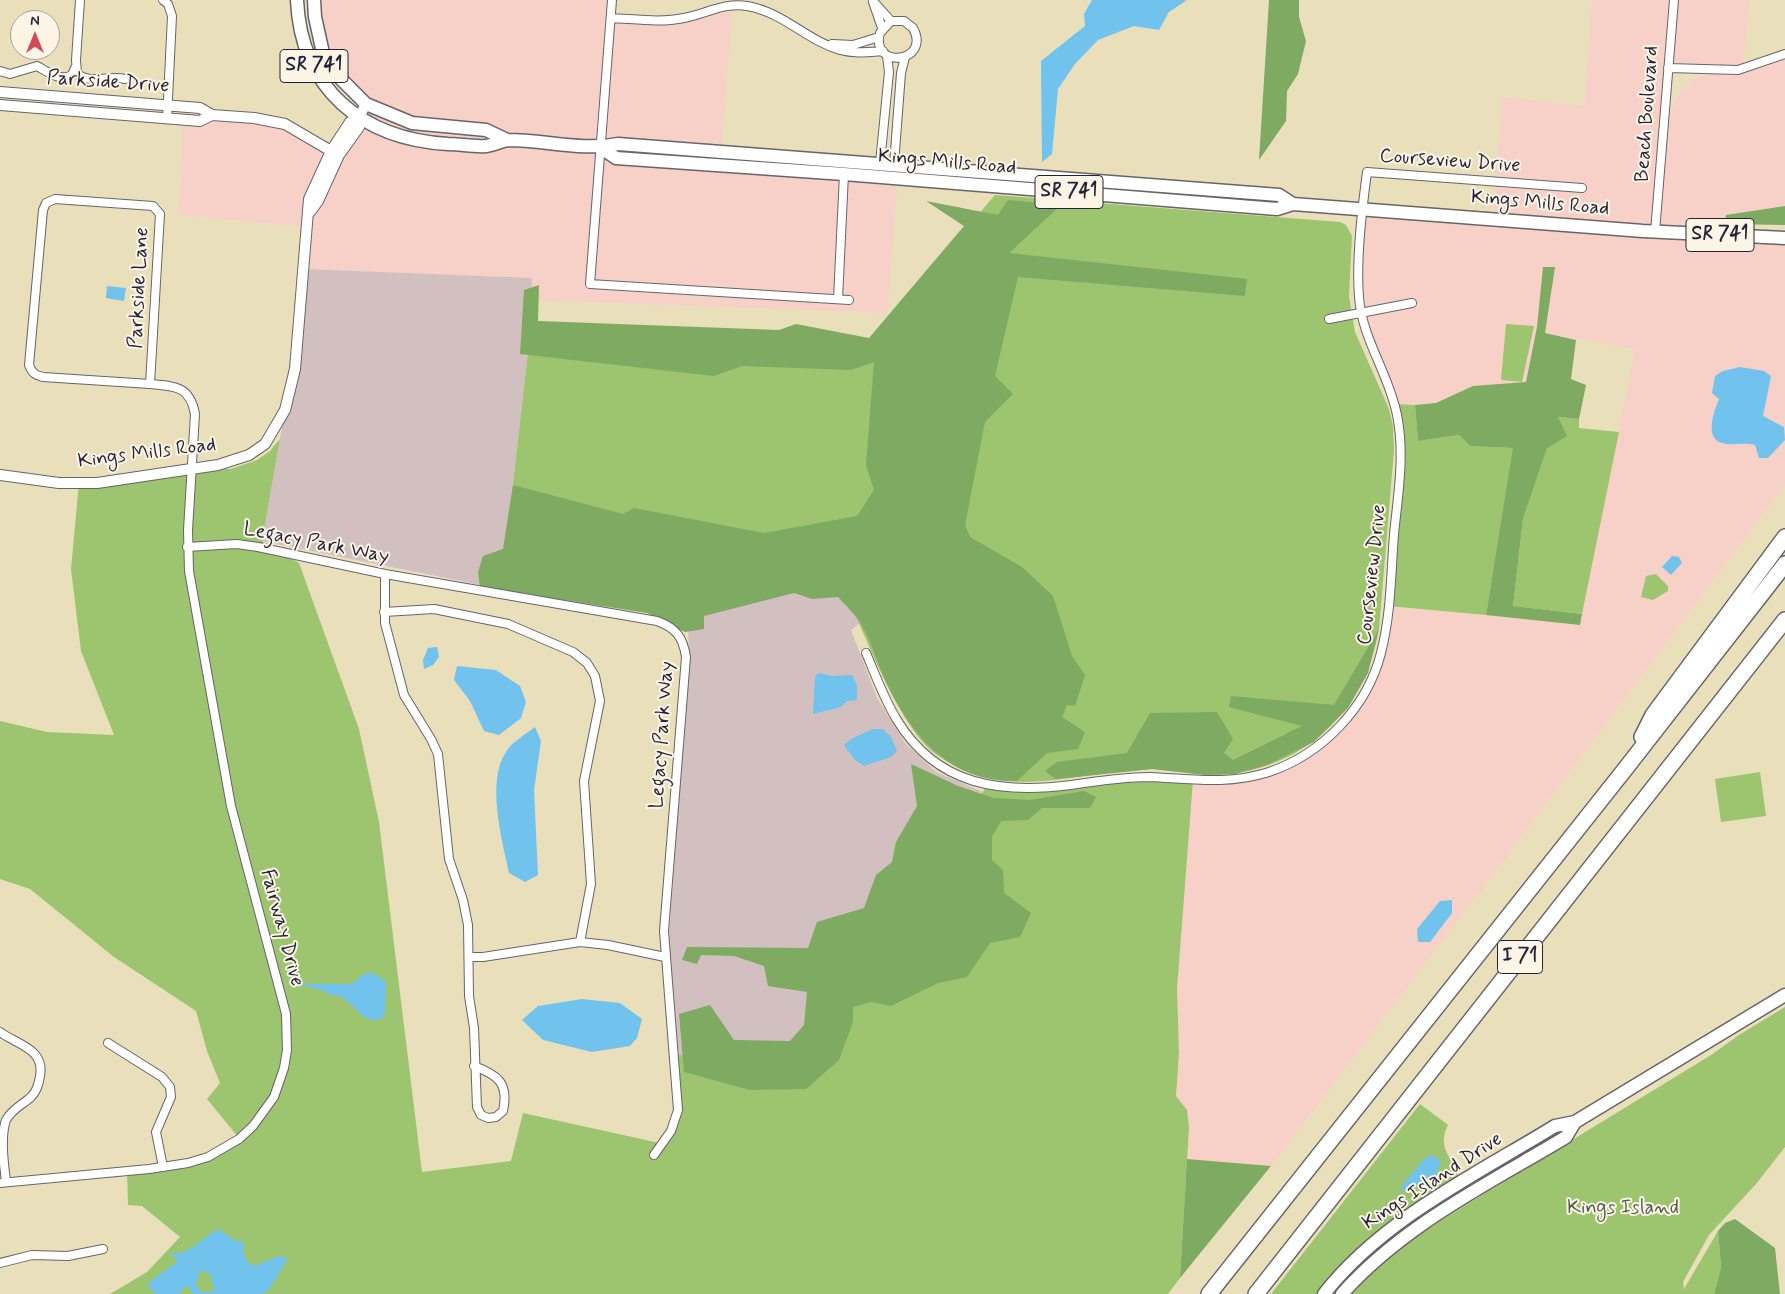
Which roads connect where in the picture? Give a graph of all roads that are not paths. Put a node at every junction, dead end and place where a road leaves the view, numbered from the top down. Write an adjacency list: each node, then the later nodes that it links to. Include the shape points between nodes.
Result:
1 (80, 0): 16 (street)
2 (163, 0): 23 (street, via 172,16)
3 (296, 0): 26 (main road, SR 741, via 301,32 316,72)
4 (314, 0): 21 (main road, SR 741, via 323,53 336,74)
5 (612, 0): 8 (street)
6 (873, 0): 9 (street); 10 (street)
7 (1674, 0): 17 (street, Beach Boulevard)
8 (611, 18): 12 (street, via 664,20 745,5 781,16); 28 (street)
9 (891, 21): 10 (street); 15 (street, via 909,24 916,33 915,48)
10 (882, 28): 11 (street)
11 (878, 37): 12 (street, via 852,45); 13 (street)
12 (828, 44): 13 (street, via 840,50)
13 (885, 53): 15 (street, via 893,58); 30 (street, via 889,72)
14 (1785, 54): 17 (street, via 1738,70)
15 (905, 57): 31 (street)
16 (75, 68): 18 (street, via 72,75 65,78 51,75 37,66 10,74); 19 (street, via 79,75 88,79)
17 (1668, 68): 37 (street, Beach Boulevard)
18 (0, 71)
19 (125, 79)
20 (0, 92): 23 (street, Parkside Drive)
21 (366, 104): 26 (street, Kings Mills Road); 27 (main road, Kings Mills Road / SR 741, via 412,123 486,130)
22 (0, 105): 25 (street, Parkside Drive)
23 (168, 106): 24 (street, Parkside Drive, via 200,108); 25 (street)
24 (212, 115): 25 (street, Parkside Drive, via 200,121); 29 (street, Parkside Drive, via 285,124)
25 (168, 119)
26 (358, 119): 27 (main road, Kings Mills Road / SR 741, via 404,138 427,142 486,146); 29 (street, Kings Mills Road, via 350,122); 36 (street, Kings Mills Road, via 358,127)
27 (507, 140): 28 (main road, Kings Mills Road / SR 741)
28 (600, 147): 30 (main road, Kings Mills Road / SR 741, via 618,144); 32 (main road, Kings Mills Road / SR 741, via 616,158); 39 (street, via 590,284)
29 (331, 151): 36 (street, Kings Mills Road, via 309,199)
30 (880, 163): 31 (main road, Kings Mills Road / SR 741)
31 (894, 164): 34 (main road, Kings Mills Road / SR 741, via 1279,195)
32 (844, 174): 34 (main road, Kings Mills Road / SR 741, via 1277,209); 39 (street)
33 (1582, 188): 35 (street, Courseview Drive, via 1367,172)
34 (1293, 204): 35 (main road, Kings Mills Road / SR 741)
35 (1364, 209): 37 (main road, Kings Mills Road / SR 741); 42 (street, Courseview Drive, via 1359,268)
36 (310, 212): 45 (street, Kings Mills Road, via 295,369 285,410 270,438 259,449 226,463)
37 (1655, 232): 38 (main road, Kings Mills Road / SR 741)
38 (1785, 238)
39 (838, 299): 40 (street)
40 (849, 300)
41 (1412, 303): 42 (street)
42 (1361, 313): 43 (street); 53 (street, Courseview Drive, via 1394,404 1400,434 1387,620 1380,655 1367,688 1338,728 1316,748 1268,772 1226,781 1148,777 1035,789 987,786 959,776 919,748 897,720)
43 (1329, 319)
44 (150, 384): 44 (street, Parkside Lane, via 158,209 153,206 50,200 43,210 31,370 43,377); 45 (street, Parkside Lane, via 180,388 193,402)
45 (191, 470): 46 (street, Kings Mills Road, via 97,483 59,483); 48 (street, Fairway Drive)
46 (0, 475)
47 (1785, 538): 54 (highway, via 1653,715)
48 (187, 547): 50 (street, Legacy Park Way, via 237,544); 65 (street, Fairway Drive, via 223,771 281,991 286,1014 287,1050 274,1097 253,1126 232,1144 208,1157)
49 (1785, 564): 54 (highway, I 71)
50 (385, 574): 51 (street); 57 (street, Legacy Park Way, via 657,621 680,634 686,657 664,931)
51 (384, 612): 55 (street, via 434,609 508,624 573,652 587,663 595,676 600,701 584,781 591,884); 56 (street, via 404,695 438,754 449,859 464,900)
52 (1785, 620): 70 (highway, I 71)
53 (866, 653)
54 (1626, 768): 69 (highway, I 71)
55 (580, 942): 56 (street); 57 (street)
56 (469, 957): 61 (street)
57 (665, 957): 64 (street, Legacy Park Way, via 678,1110 671,1131)
58 (1785, 995): 62 (main road, Kings Island Drive)
59 (0, 1032): 63 (street, via 36,1053 41,1064 35,1092)
60 (108, 1043): 65 (street, via 162,1077 170,1087 170,1102 156,1132)
61 (474, 1066): 61 (street, via 477,1107 481,1115 496,1117 503,1111 504,1089 490,1072)
62 (1575, 1122): 71 (main road, Kings Island Drive, via 1555,1126 1418,1210 1357,1257); 72 (main road, Kings Island Drive, via 1566,1137 1405,1235 1373,1261)
63 (3, 1123): 66 (street)
64 (654, 1155)
65 (163, 1167): 66 (street, Fairway Drive)
66 (3, 1182)
67 (102, 1249): 68 (street, via 68,1256 32,1255)
68 (0, 1263)
69 (1209, 1294)
70 (1256, 1294)
71 (1324, 1294)
72 (1342, 1294)

